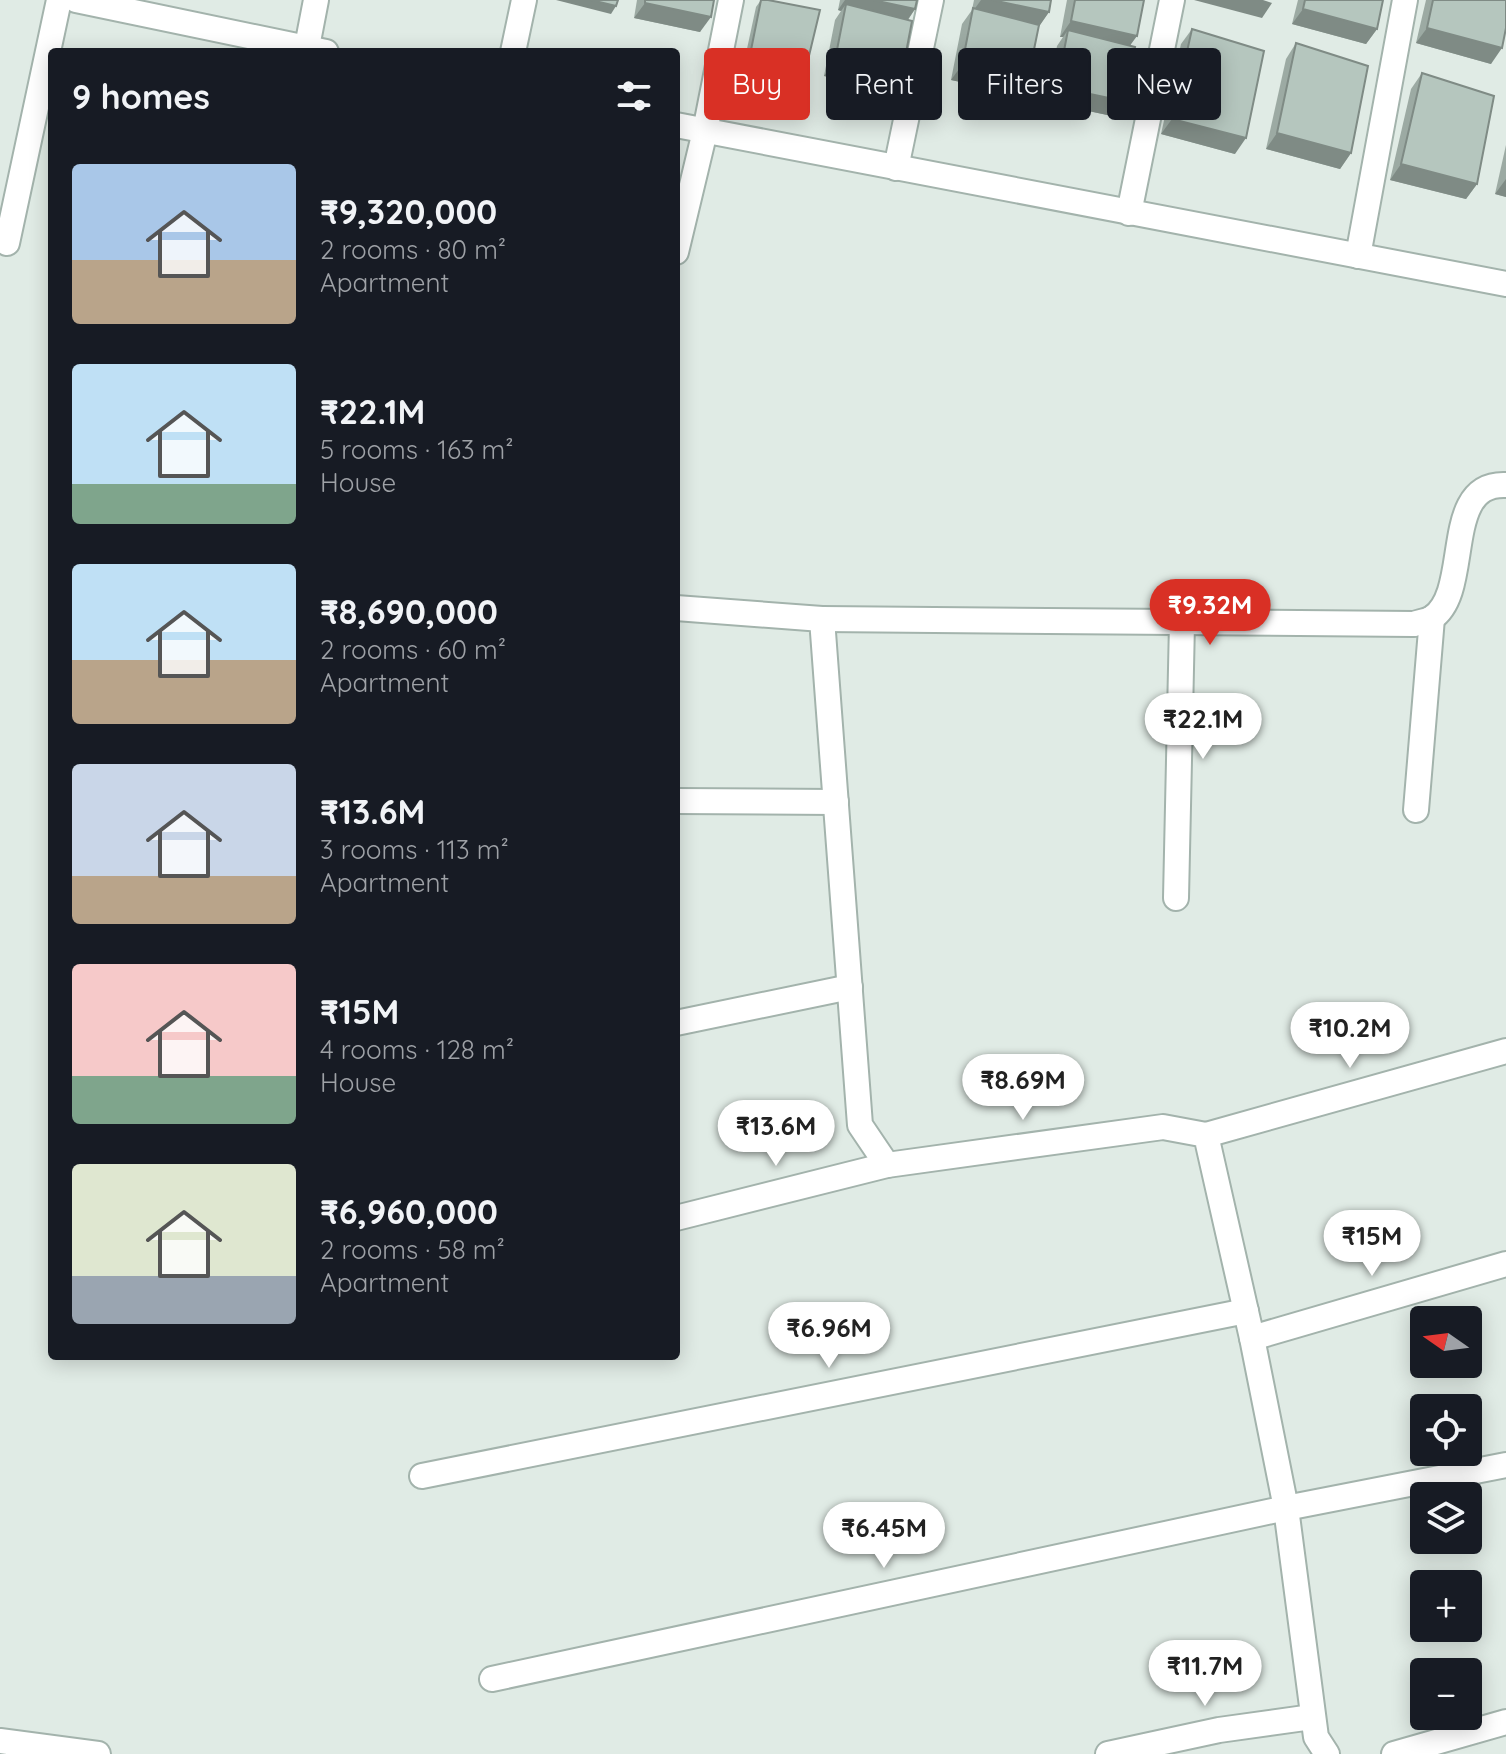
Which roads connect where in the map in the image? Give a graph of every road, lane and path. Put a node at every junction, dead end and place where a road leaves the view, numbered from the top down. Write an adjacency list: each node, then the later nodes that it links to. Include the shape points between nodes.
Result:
1 (59, 0): 9 (street)
2 (76, 0): 10 (street)
3 (316, 0): 11 (street)
4 (524, 0): 12 (street)
5 (731, 0): 15 (street)
6 (931, 0): 16 (street)
7 (1172, 0): 17 (street)
8 (1405, 0): 20 (street)
9 (49, 48)
10 (299, 48)
11 (313, 48)
12 (514, 48)
13 (48, 51): 19 (street)
14 (680, 126): 15 (street)
15 (705, 131): 16 (street); 18 (street)
16 (896, 168): 17 (street)
17 (1129, 213): 20 (street)
18 (680, 235)
19 (7, 243)
20 (1358, 256): 21 (street)
21 (1506, 284)
22 (1506, 485): 24 (street, via 1485,488 1467,508 1450,588)
23 (680, 608): 25 (street)
24 (1432, 618): 26 (street, via 1414,624); 29 (street)
25 (822, 619): 26 (street); 28 (street)
26 (1182, 623): 30 (street)
27 (680, 801): 28 (street)
28 (836, 802): 31 (street)
29 (1416, 810)
30 (1176, 898)
31 (850, 987): 32 (street); 35 (street, via 860,1125)
32 (680, 1022)
33 (1506, 1051): 34 (street)
34 (1206, 1135): 35 (street, via 1163,1127); 38 (street)
35 (887, 1165): 36 (street)
36 (680, 1217)
37 (1506, 1264): 39 (street)
38 (1246, 1311): 39 (street); 41 (street)
39 (1252, 1338): 42 (street)
40 (1506, 1465): 42 (street)
41 (422, 1476)
42 (1286, 1508): 43 (street); 44 (street)
43 (492, 1679)
44 (1312, 1717): 47 (street); 50 (street)
45 (1506, 1722): 51 (street)
46 (0, 1741): 48 (street)
47 (1222, 1742): 49 (street)
48 (98, 1754)
49 (1108, 1754)
50 (1327, 1754)
51 (1394, 1754)

